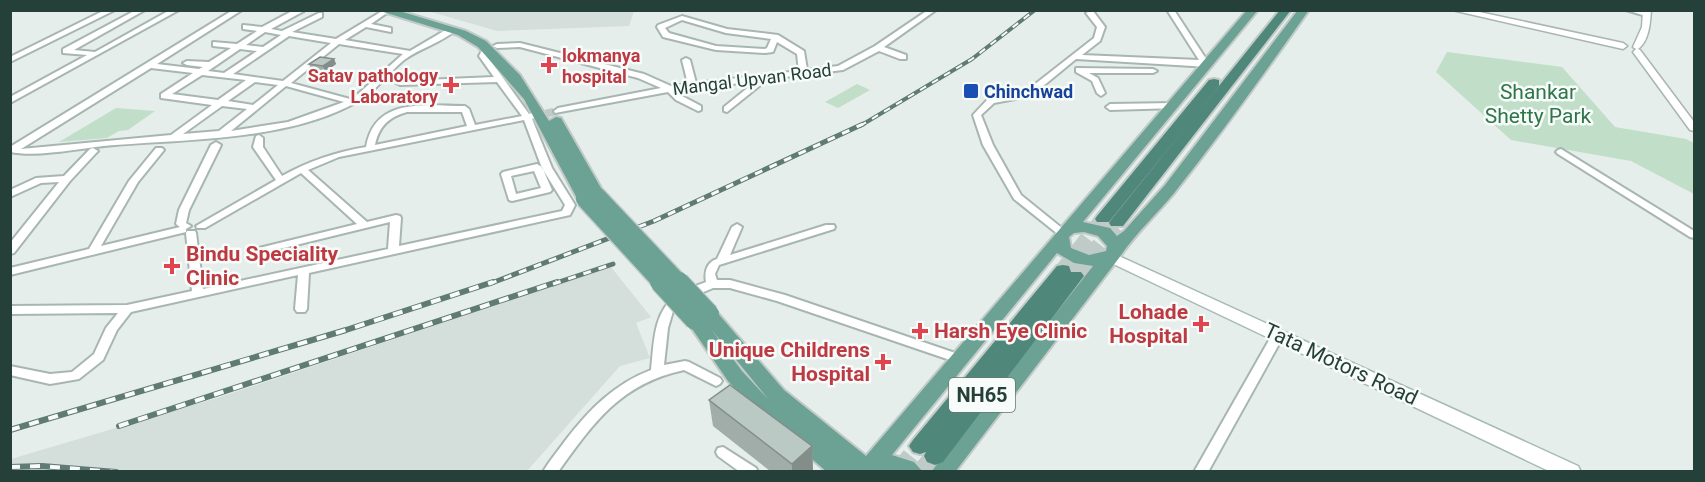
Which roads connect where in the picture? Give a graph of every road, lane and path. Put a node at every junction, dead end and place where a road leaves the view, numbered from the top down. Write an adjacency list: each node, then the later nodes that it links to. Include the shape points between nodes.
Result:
1 (112, 10): 18 (street)
2 (142, 10): 19 (street)
3 (176, 10): 20 (street)
4 (238, 10): 45 (street)
5 (382, 10): 12 (main road)
6 (412, 10): 33 (main road, via 476,32)
7 (933, 10): 34 (street, Mangal Upvan Road)
8 (1170, 10): 44 (street)
9 (1253, 10): 44 (main road)
10 (1629, 10): 15 (street)
11 (299, 11): 23 (street); 27 (street, via 319,15)
12 (388, 11): 21 (street); 25 (main road)
13 (1462, 11): 36 (street)
14 (1303, 12): 17 (highway); 96 (main road, via 1168,191)
15 (1646, 12): 36 (street, via 1646,27)
16 (1090, 13): 40 (street, via 1101,33)
17 (1279, 14): 85 (highway)
18 (102, 15): 19 (street); 26 (street)
19 (130, 16): 20 (street); 28 (street)
20 (162, 18): 38 (street)
21 (365, 25): 24 (street); 30 (street)
22 (246, 27): 23 (street)
23 (265, 29): 27 (street); 32 (street)
24 (388, 30)
25 (452, 30): 33 (main road); 37 (street)
26 (70, 31): 28 (street); 41 (street)
27 (287, 33): 30 (street); 35 (street)
28 (98, 34): 38 (street, via 66,51)
29 (775, 37): 29 (street, via 726,31 682,18 661,27 666,35 726,49 770,50); 51 (street, via 801,53)
30 (337, 42): 37 (street); 56 (street)
31 (216, 44): 32 (street)
32 (239, 46): 35 (street); 46 (street)
33 (492, 47): 55 (street, via 483,56); 59 (street, via 520,45 641,76); 106 (main road, bridge, via 530,98 591,197)
34 (878, 48): 39 (street); 51 (street, Mangal Upvan Road, via 840,68)
35 (265, 49): 52 (street)
36 (1637, 49): 72 (street)
37 (410, 53): 73 (street, via 361,96 342,107 290,124)
38 (97, 54): 61 (street)
39 (903, 57)
40 (1075, 57): 44 (street); 47 (street)
41 (10, 60)
42 (686, 60): 58 (street)
43 (187, 63): 46 (street)
44 (1205, 64): 64 (main road)
45 (148, 65): 50 (street); 74 (street, via 12,150 24,152)
46 (212, 65): 50 (street)
47 (1064, 67): 48 (street); 90 (street, via 1028,94 991,101 977,115 988,145 1017,197)
48 (1079, 70): 49 (street); 60 (street, via 1095,80)
49 (1153, 71)
50 (200, 73): 52 (street); 63 (street, via 164,96)
51 (803, 73): 53 (street, Mangal Upvan Road)
52 (224, 76): 54 (street)
53 (766, 77): 58 (street, Mangal Upvan Road); 68 (street)
54 (253, 79): 56 (street); 63 (street)
55 (501, 79): 57 (street); 70 (street)
56 (283, 83): 62 (street); 65 (street)
57 (400, 83)
58 (693, 86): 59 (street, Mangal Upvan Road)
59 (670, 89): 67 (street); 69 (street, Mangal Upvan Road)
60 (1101, 93)
61 (10, 101)
62 (348, 101)
63 (219, 103): 65 (street); 74 (street)
64 (1174, 106): 66 (street); 90 (main road)
65 (252, 107): 73 (street)
66 (1110, 107)
67 (698, 108)
68 (727, 109)
69 (558, 111)
70 (530, 117): 71 (street); 95 (street, via 545,174 570,205 566,213)
71 (471, 126): 77 (street); 77 (street, via 465,109 406,108 375,126)
72 (1695, 128)
73 (221, 134): 74 (street)
74 (175, 136)
75 (259, 138): 83 (street, via 258,147)
76 (216, 145): 89 (street, via 184,210 181,224)
77 (370, 148): 81 (street, via 337,155)
78 (159, 150): 94 (street, via 134,181)
79 (93, 151): 82 (street)
80 (1561, 152): 91 (street)
81 (302, 169): 83 (street); 86 (street)
82 (67, 179): 84 (street, via 39,180); 92 (street)
83 (281, 181): 89 (street)
84 (10, 194)
85 (1110, 221)
86 (364, 225): 93 (street); 95 (street, via 396,218)
87 (737, 227): 97 (street)
88 (830, 227): 97 (street)
89 (190, 229): 94 (street); 102 (street)
90 (1064, 234): 96 (main road, via 1095,228 1108,235); 96 (main road, via 1063,249 1075,257 1091,261); 108 (main road)
91 (1695, 235)
92 (12, 247)
93 (263, 250)
94 (93, 251): 99 (street)
95 (393, 252): 98 (street)
96 (1111, 253): 107 (main road, Tata Motors Road); 113 (main road)
97 (722, 260): 101 (street, via 711,267)
98 (304, 270): 102 (street); 104 (street)
99 (10, 272)
100 (1069, 273): 113 (highway, NH65)
101 (712, 284): 108 (street, via 736,285 781,298); 110 (street, via 681,297 668,309)
102 (198, 292): 103 (street)
103 (127, 309): 105 (street); 109 (street, via 112,328 99,357 75,376 50,379)
104 (301, 309)
105 (10, 310)
106 (702, 317): 114 (main road, via 777,395); 117 (main road, via 735,376 761,404)
107 (1276, 339): 119 (street); 120 (main road); 121 (main road, Tata Motors Road)
108 (960, 359): 114 (main road)
109 (10, 370)
110 (657, 371): 111 (street, via 685,365); 115 (street, via 614,394)
111 (716, 381)
112 (723, 452): 116 (street)
113 (932, 458)
114 (866, 469): 118 (main road, via 894,464)
115 (550, 471)
116 (751, 471)
117 (843, 471)
118 (912, 471)
119 (1201, 471)
120 (1547, 471)
121 (1571, 471)

